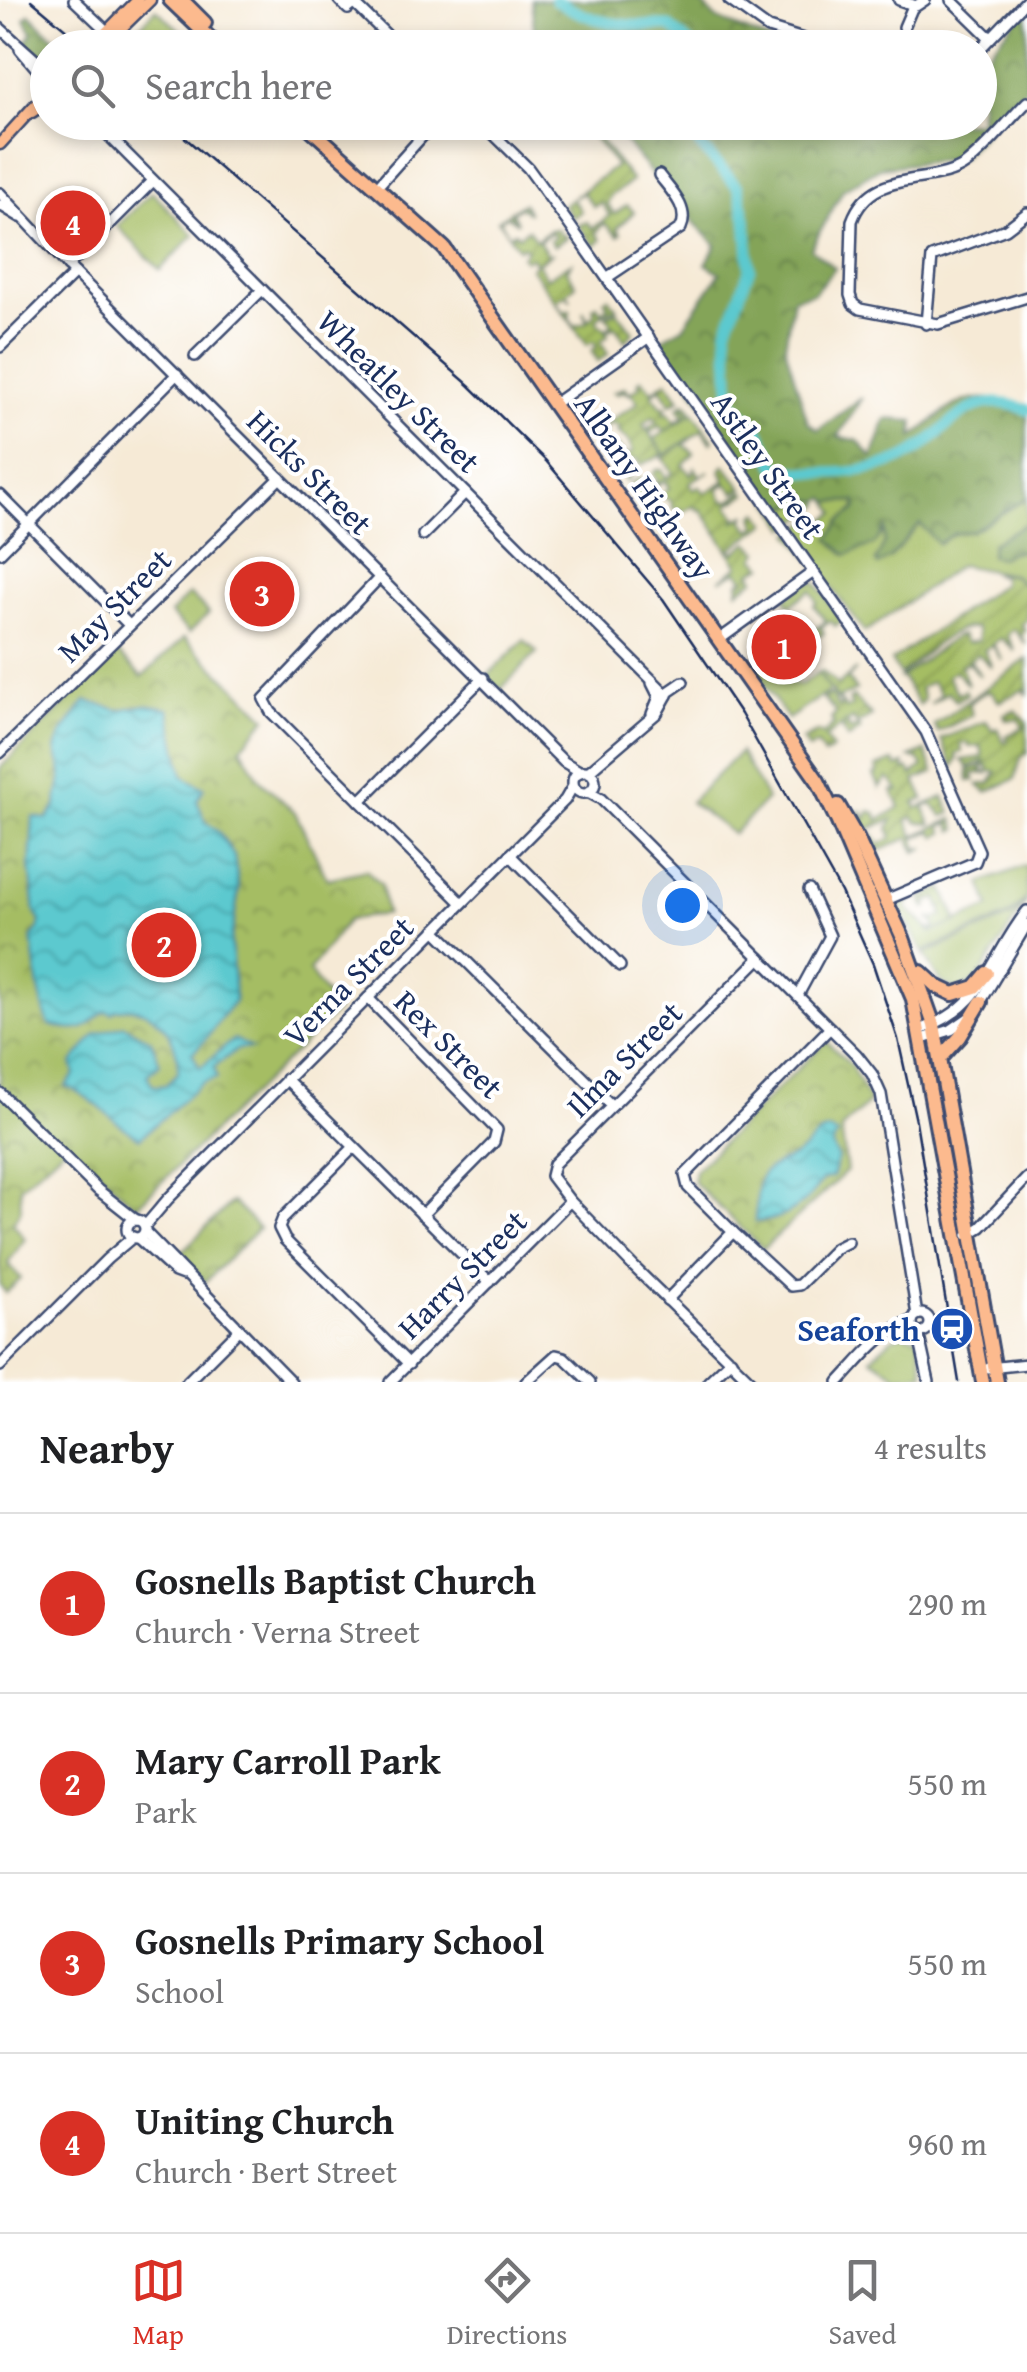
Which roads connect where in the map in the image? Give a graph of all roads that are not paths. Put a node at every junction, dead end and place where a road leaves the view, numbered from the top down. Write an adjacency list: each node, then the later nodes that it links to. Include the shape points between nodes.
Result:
1 (74, 0): 16 (street)
2 (138, 0): 17 (main road)
3 (150, 0): 18 (main road)
4 (170, 0): 19 (highway)
5 (182, 0): 20 (highway)
6 (340, 0): 12 (street)
7 (728, 0): 23 (street)
8 (899, 0): 13 (street)
9 (925, 0): 13 (street)
10 (951, 0): 24 (street)
11 (1027, 0): 25 (street)
12 (354, 5): 21 (street); 22 (street)
13 (913, 6): 14 (street)
14 (904, 27)
15 (0, 28): 26 (street)
16 (106, 30)
17 (113, 30)
18 (115, 30)
19 (201, 30)
20 (212, 30)
21 (376, 30)
22 (381, 30)
23 (774, 30)
24 (982, 30)
25 (997, 31)
26 (20, 46): 27 (street); 28 (street)
27 (30, 55)
28 (30, 63)
29 (1027, 102): 31 (street)
30 (30, 113): 38 (main road)
31 (997, 132)
32 (111, 140): 40 (street, Wheatley Street)
33 (324, 140): 41 (highway, Albany Highway)
34 (331, 140): 41 (highway, Albany Highway)
35 (419, 140): 41 (street)
36 (499, 140): 47 (street, Astley Street, via 528,168)
37 (990, 140): 50 (street, via 965,165 877,190 853,216 853,304)
38 (0, 144)
39 (658, 175): 47 (street, via 683,208 681,228)
40 (152, 182): 46 (street); 48 (street, Wheatley Street)
41 (378, 186): 55 (highway, Albany Highway, via 418,216 444,248)
42 (0, 193): 45 (street, Hicks Street)
43 (0, 205): 45 (street, Hicks Street)
44 (1027, 213): 50 (street, via 1006,230 932,258)
45 (20, 217): 46 (street, Hicks Street)
46 (72, 269): 52 (street); 54 (street, Hicks Street)
47 (608, 278): 51 (street, Astley Street)
48 (262, 290): 53 (street); 57 (street, Wheatley Street)
49 (1027, 297): 50 (street)
50 (926, 324)
51 (649, 337): 55 (street); 62 (street, Astley Street)
52 (0, 348)
53 (195, 356)
54 (177, 374): 56 (street, Hicks Street); 59 (street)
55 (554, 404): 65 (highway, Albany Highway)
56 (278, 475): 63 (street, Hicks Street); 64 (street, May Street)
57 (465, 493): 60 (street); 68 (street, Wheatley Street)
58 (0, 495): 59 (street)
59 (29, 524): 61 (street); 64 (street)
60 (423, 535)
61 (0, 552)
62 (812, 572): 65 (street); 75 (street, Astley Street, via 926,732 979,850 974,862)
63 (380, 577): 66 (street, Hicks Street); 72 (street, via 264,699)
64 (130, 624): 69 (street, May Street)
65 (720, 640): 70 (highway, Albany Highway)
66 (483, 678): 71 (street, Hicks Street); 72 (street)
67 (683, 682): 68 (street, Verna Street)
68 (663, 696): 71 (street, Verna Street, via 664,706)
69 (0, 753)
70 (818, 781): 75 (highway, Albany Highway, via 846,818); 88 (highway, Albany Highway)
71 (584, 782): 73 (street, Verna Street); 80 (street)
72 (360, 802): 76 (street)
73 (510, 855): 76 (street, Verna Street); 82 (street)
74 (808, 890): 84 (street, via 830,936)
75 (886, 900): 81 (highway, Albany Highway)
76 (462, 903): 79 (street, Verna Street)
77 (1027, 911): 83 (street)
78 (1027, 924): 86 (street)
79 (434, 930): 85 (street, Verna Street); 92 (street)
80 (760, 958): 84 (street); 92 (street, Ilma Street)
81 (914, 962): 83 (highway, via 954,994); 88 (highway, Albany Highway)
82 (620, 966)
83 (987, 974): 88 (street, via 963,1008)
84 (798, 995): 87 (street)
85 (368, 998): 90 (street, Verna Street); 96 (street, Rex Street, via 497,1130 494,1142)
86 (982, 1002): 88 (street, via 960,1026); 89 (highway)
87 (830, 1028): 99 (street, via 685,1175 688,1187); 103 (street, via 872,1074 884,1111)
88 (928, 1032): 89 (highway, Albany Highway); 98 (highway, Albany Highway)
89 (941, 1058): 98 (highway, Albany Highway)
90 (286, 1079): 93 (street); 97 (street, Verna Street)
91 (0, 1093): 97 (street)
92 (612, 1106): 95 (street, Ilma Street, via 553,1166 552,1180)
93 (354, 1147): 96 (street); 106 (street, via 279,1228)
94 (1027, 1178): 98 (street, via 989,1217)
95 (570, 1201): 101 (street, Harry Street); 102 (street)
96 (422, 1215): 101 (street)
97 (136, 1229): 104 (street); 108 (street, Verna Street)
98 (962, 1230): 109 (highway, Albany Highway)
99 (733, 1232): 100 (street, via 792,1286); 102 (street)
100 (848, 1242)
101 (490, 1282): 106 (street, Harry Street)
102 (667, 1300): 105 (street)
103 (919, 1324): 117 (street, via 890,1333); 118 (street)
104 (239, 1330): 110 (street); 111 (street)
105 (730, 1360): 115 (street); 116 (street)
106 (408, 1364): 112 (street, Harry Street)
107 (1027, 1364): 109 (street)
108 (0, 1366)
109 (989, 1376)
110 (187, 1382)
111 (291, 1382)
112 (390, 1382)
113 (526, 1382): 114 (street, via 556,1355)
114 (590, 1382)
115 (708, 1382)
116 (752, 1382)
117 (839, 1382)
118 (929, 1382)

